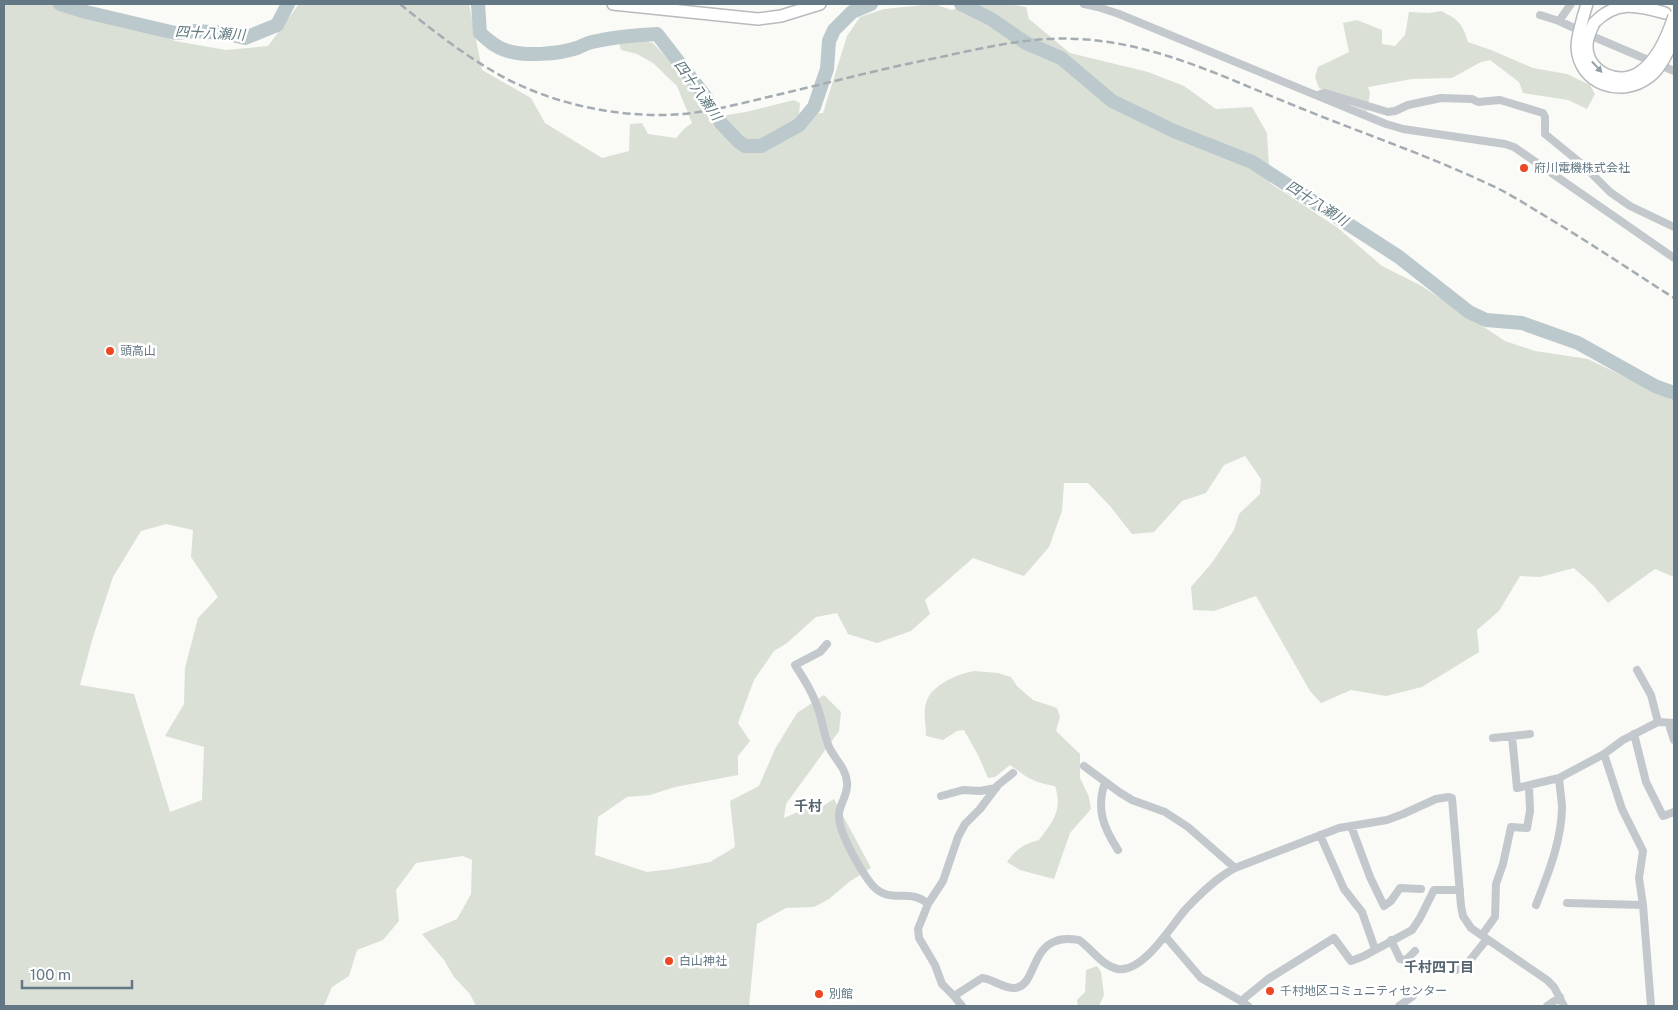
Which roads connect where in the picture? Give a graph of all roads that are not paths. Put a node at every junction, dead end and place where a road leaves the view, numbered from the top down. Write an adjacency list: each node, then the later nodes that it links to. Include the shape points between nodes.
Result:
1 (613, 4): 2 (highway, via 758,19)
2 (820, 4)
3 (1084, 4): 14 (street, via 1119,14)
4 (1571, 4): 9 (street)
5 (1587, 4): 12 (highway, bridge, via 1577,47 1589,74 1609,86 1632,86 1651,75)
6 (1650, 4): 7 (highway)
7 (1670, 12): 7 (highway, one-way to 7, bridge, via 1620,4 1606,11 1594,23 1588,38 1592,62 1614,78 1632,77 1642,71 1663,43)
8 (1540, 15): 9 (street)
9 (1559, 21): 10 (street)
10 (1572, 27)
11 (1594, 37): 13 (street)
12 (1674, 38)
13 (1674, 70)
14 (1315, 95): 15 (street, via 1325,93 1388,112 1441,98 1478,102 1500,100 1528,107 1546,117 1545,134 1583,164 1610,192 1630,206); 16 (street, via 1403,129 1514,147)
15 (1674, 227)
16 (1674, 258)
17 (827, 644): 42 (street, via 820,652 795,665 813,695 830,747 845,773 847,789 838,817 843,831 875,887 888,895 915,896)
18 (1637, 670): 19 (street, via 1651,695)
19 (1658, 722): 20 (street); 22 (street)
20 (1672, 723): 25 (street, via 1670,728)
21 (1530, 734): 23 (street)
22 (1634, 734): 26 (street); 34 (street, via 1646,782 1663,816)
23 (1512, 736): 24 (street); 31 (street, via 1517,788)
24 (1493, 738)
25 (1674, 740)
26 (1604, 754): 29 (street); 44 (street, via 1622,809 1643,851 1639,878)
27 (1084, 766): 30 (street)
28 (1013, 772): 32 (street)
29 (1559, 778): 31 (street); 43 (street, via 1562,807 1559,827 1549,871)
30 (1105, 782): 37 (street, via 1101,795 1102,820 1106,833); 38 (street, via 1132,800 1165,812 1188,827)
31 (1529, 786): 46 (street, via 1527,828 1511,827 1496,884 1495,917)
32 (996, 788): 33 (street, via 963,790); 42 (street, via 958,837 943,881)
33 (941, 796)
34 (1674, 812)
35 (1351, 826): 36 (street); 39 (street, via 1384,906 1400,888); 40 (street, via 1388,820 1436,799 1452,798)
36 (1320, 835): 38 (street); 48 (street, via 1344,889 1362,912)
37 (1118, 850)
38 (1235, 868): 45 (street, via 1222,875 1184,910)
39 (1421, 889)
40 (1460, 890): 46 (street, via 1463,916 1471,928); 47 (street, via 1434,890 1412,930)
41 (1567, 903): 44 (street)
42 (928, 904): 51 (street, via 918,929 919,938 942,984)
43 (1536, 905)
44 (1643, 905): 59 (street)
45 (1165, 936): 51 (street, via 1139,962 1120,969 1106,965 1079,940 1055,941 1043,949 1027,982 1020,987 1007,987 982,978); 54 (street, via 1201,978)
46 (1485, 937): 50 (street, via 1467,964); 53 (street, via 1542,976)
47 (1391, 940): 48 (street); 49 (street, via 1400,959)
48 (1375, 949): 54 (street, via 1351,961 1334,938 1268,979)
49 (1413, 956)
50 (1456, 970)
51 (954, 996): 55 (street)
52 (1413, 996): 56 (street)
53 (1560, 997): 57 (street); 58 (street)
54 (1244, 1004)
55 (962, 1006)
56 (1400, 1006)
57 (1547, 1006)
58 (1564, 1006)
59 (1651, 1006)

